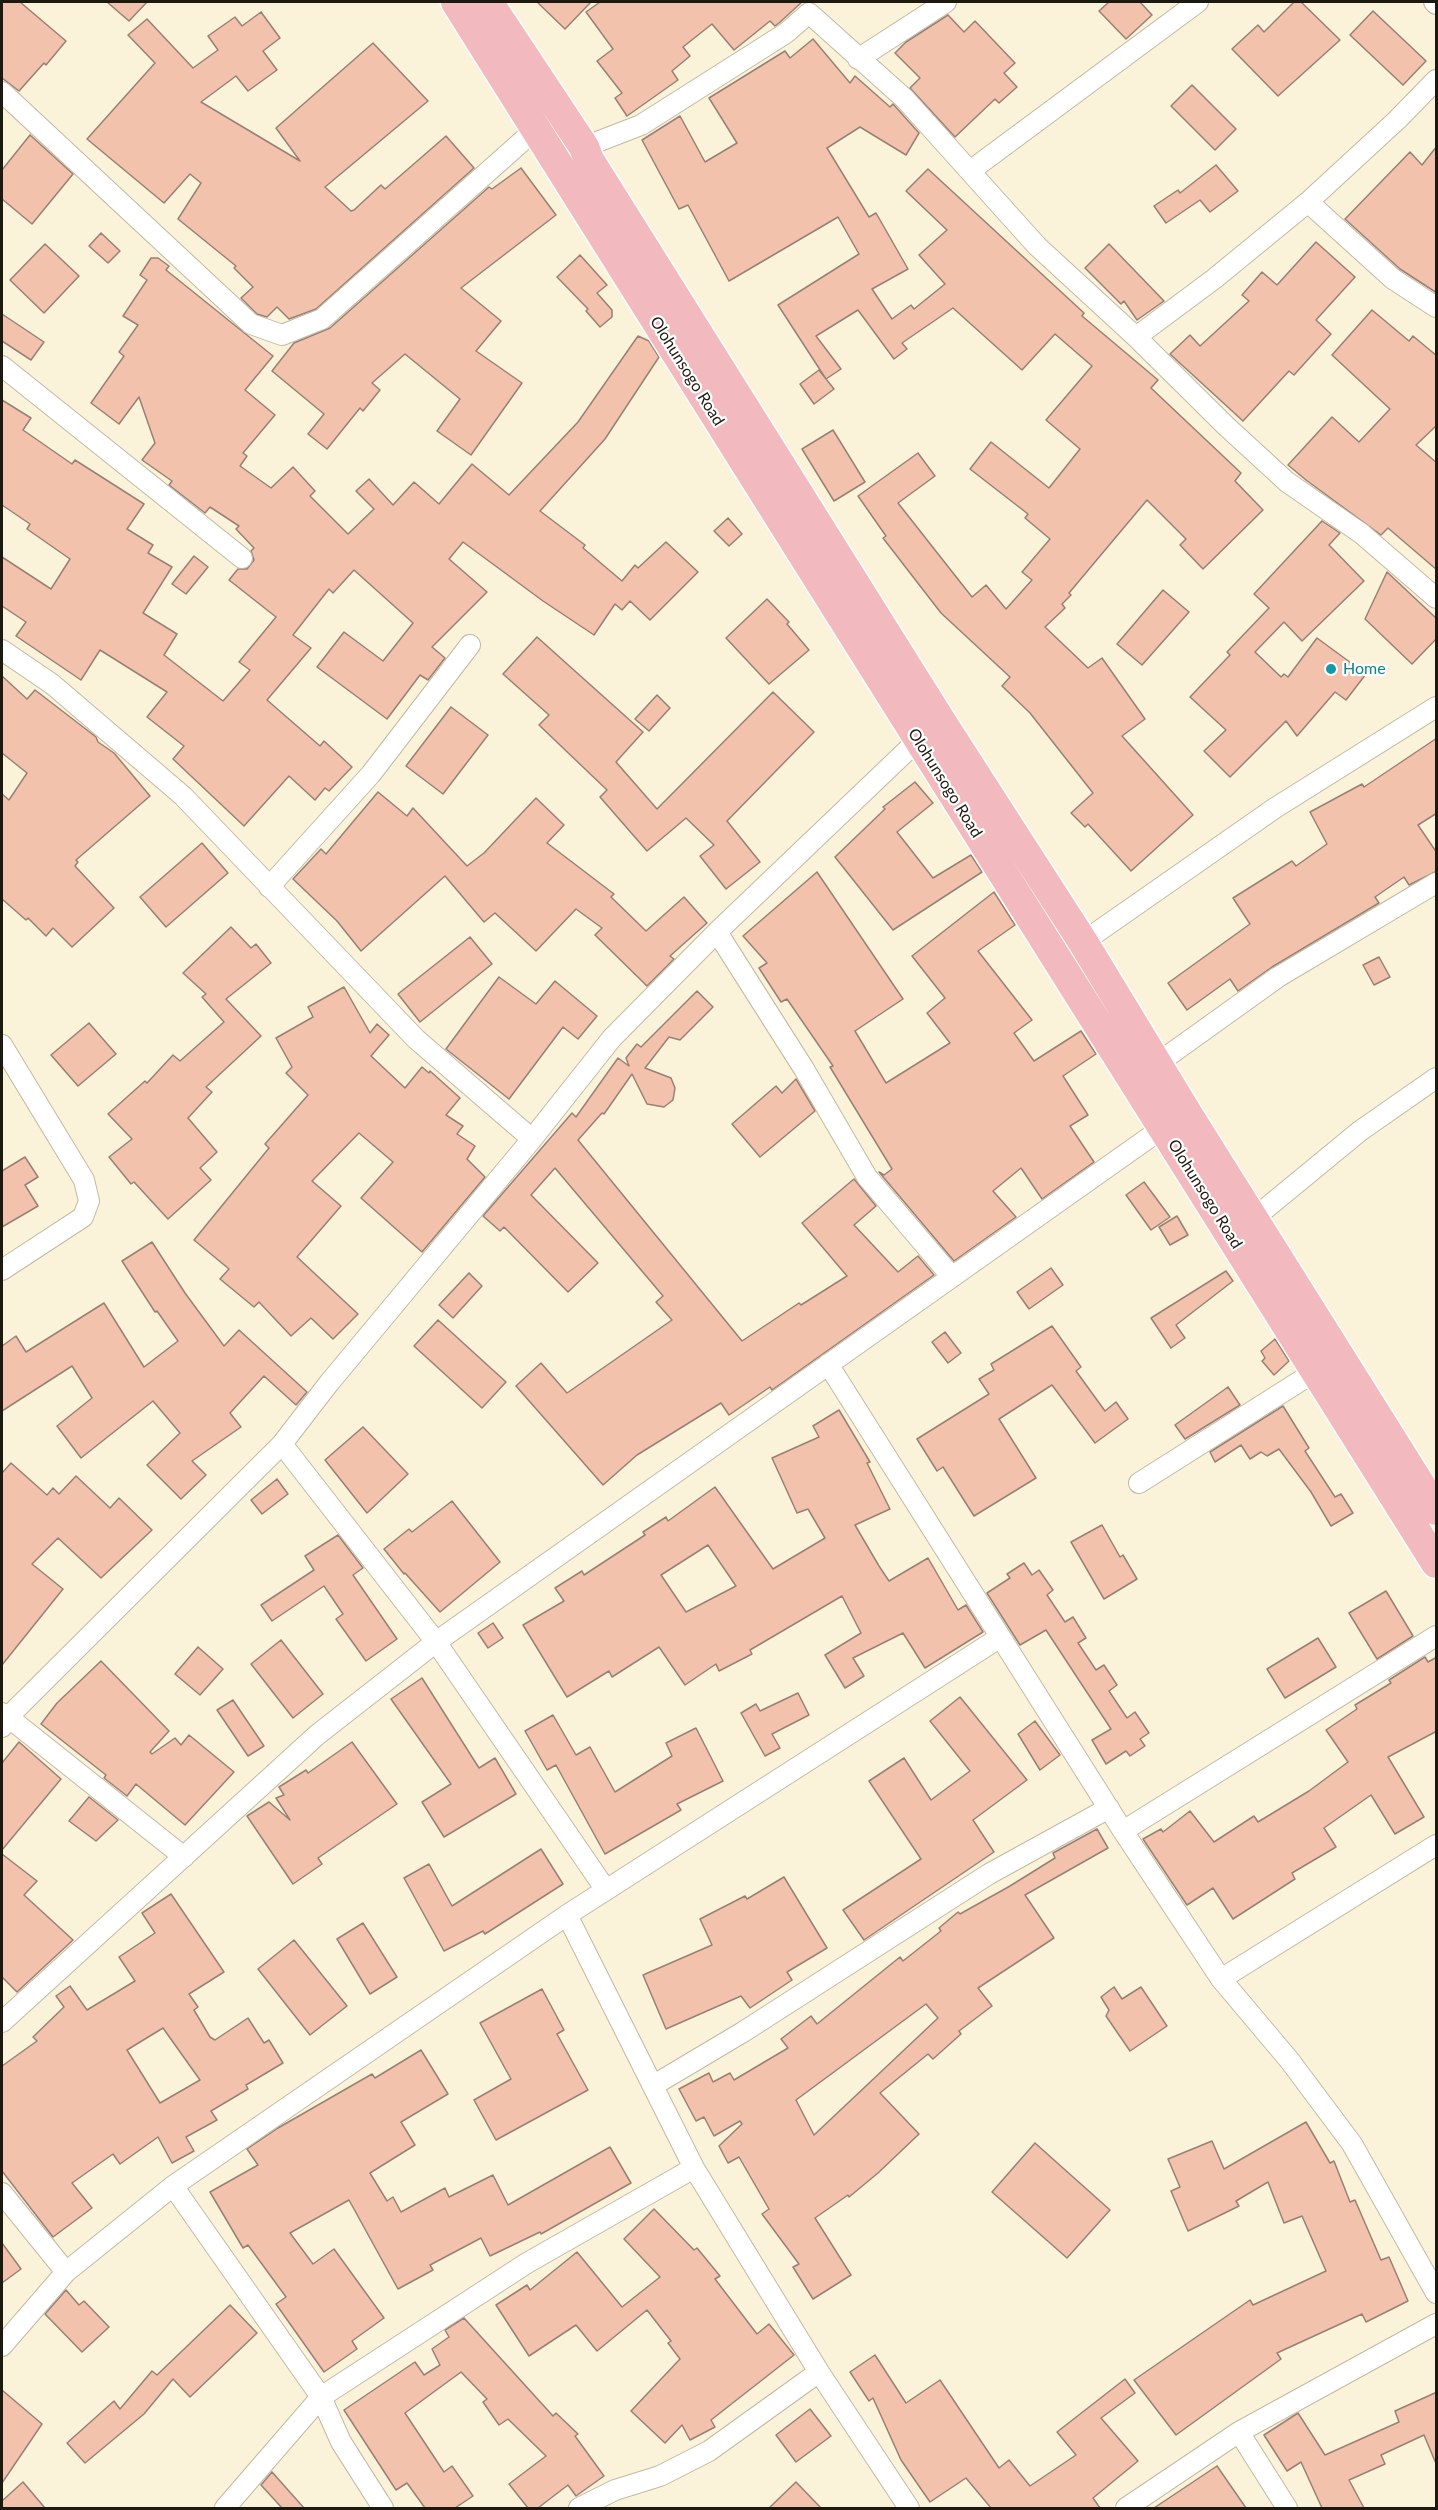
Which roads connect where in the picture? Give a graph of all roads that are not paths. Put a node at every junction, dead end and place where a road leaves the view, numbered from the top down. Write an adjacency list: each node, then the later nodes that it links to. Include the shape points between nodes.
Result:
1 (456, 2): 8 (main road, Olohunsogo Road)
2 (488, 2): 9 (main road, Olohunsogo Road)
3 (946, 2): 5 (street)
4 (1198, 2): 10 (street)
5 (858, 59): 9 (street, via 809,13 786,33 641,124); 10 (street, via 905,99)
6 (1437, 80): 11 (street)
7 (2, 92): 8 (street, via 251,324 282,335 322,319)
8 (536, 129): 16 (main road, Olohunsogo Road)
9 (585, 147): 15 (main road, Olohunsogo Road)
10 (970, 171): 13 (street, via 1037,246)
11 (1308, 202): 12 (street, via 1393,279); 13 (street)
12 (1437, 308)
13 (1136, 337): 18 (street, via 1287,482 1362,534)
14 (2, 366): 17 (street)
15 (757, 427): 16 (main road); 26 (main road, Olohunsogo Road)
16 (731, 441): 22 (main road, Olohunsogo Road)
17 (242, 558)
18 (1437, 598)
19 (470, 645): 24 (street, via 371,774)
20 (2, 650): 24 (street, via 52,684 183,796)
21 (1437, 707): 26 (street, via 1275,808)
22 (918, 740): 25 (street); 30 (main road, Olohunsogo Road)
23 (1437, 883): 28 (street, via 1278,977)
24 (269, 887): 31 (street, via 416,1039)
25 (717, 932): 31 (street, via 612,1038); 34 (street, via 867,1176)
26 (1083, 942): 28 (main road, Olohunsogo Road)
27 (2, 1046): 33 (street, via 84,1180 89,1201 83,1217)
28 (1158, 1063): 32 (main road, Olohunsogo Road)
29 (1437, 1078): 32 (street, via 1360,1131)
30 (1164, 1127): 34 (street); 36 (main road, Olohunsogo Road)
31 (532, 1139): 37 (street)
32 (1253, 1219): 39 (main road, Olohunsogo Road)
33 (2, 1270)
34 (952, 1277): 35 (street)
35 (828, 1364): 42 (street); 43 (street)
36 (1316, 1371): 38 (street); 40 (main road, Olohunsogo Road)
37 (282, 1444): 43 (street); 44 (street)
38 (1139, 1483)
39 (1437, 1510)
40 (1437, 1563)
41 (1437, 1636): 46 (street)
42 (999, 1638): 45 (street); 49 (street)
43 (436, 1642): 48 (street, via 317,1735); 49 (street)
44 (4, 1719): 48 (street)
45 (1109, 1808): 46 (street); 53 (street, via 989,1874)
46 (1123, 1832): 51 (street)
47 (1437, 1845): 51 (street)
48 (184, 1857): 52 (street)
49 (606, 1890): 50 (street)
50 (567, 1915): 53 (street); 55 (street)
51 (1221, 1979): 58 (street, via 1290,2061 1352,2144)
52 (2, 2022)
53 (654, 2085): 54 (street)
54 (694, 2168): 61 (street); 62 (street, via 527,2263)
55 (173, 2186): 57 (street); 62 (street)
56 (2, 2193): 57 (street)
57 (66, 2272): 60 (street)
58 (1437, 2293)
59 (1437, 2324): 63 (street)
60 (2, 2346)
61 (819, 2372): 66 (street, via 709,2451 660,2476 615,2490); 67 (street)
62 (321, 2397): 64 (street); 65 (street, via 341,2442)
63 (1239, 2432): 68 (street); 69 (street)
64 (225, 2508)
65 (383, 2508)
66 (579, 2508)
67 (909, 2508)
68 (1126, 2508)
69 (1287, 2508)

